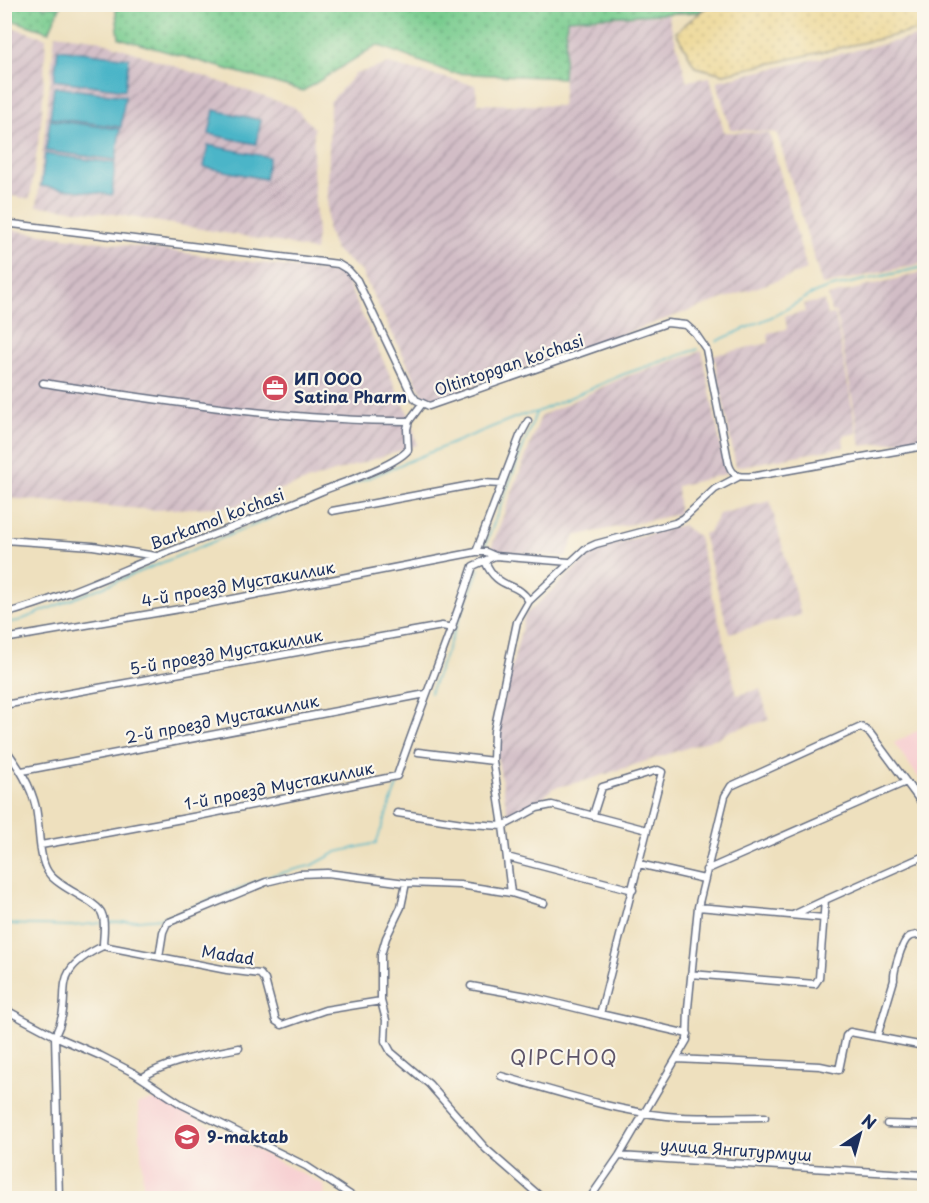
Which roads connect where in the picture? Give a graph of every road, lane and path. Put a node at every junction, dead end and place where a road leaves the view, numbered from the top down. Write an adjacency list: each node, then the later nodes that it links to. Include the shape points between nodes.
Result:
1 (4, 223): 3 (street, Oltintopgan ko'chasi, via 338,264 357,280 411,393)
2 (43, 383): 4 (street, via 215,408 357,421)
3 (423, 404): 4 (street); 7 (street, Oltintopgan ko'chasi, via 434,405 668,323 686,325 706,349 729,465)
4 (410, 421): 13 (street, Barkamol ko'chasi, via 408,450 402,455 266,515)
5 (528, 422): 8 (street)
6 (924, 446): 7 (street)
7 (738, 477): 15 (street, via 715,489 675,523 596,544)
8 (502, 484): 9 (street, via 482,483); 11 (street)
9 (332, 511)
10 (4, 540): 13 (street, via 93,546)
11 (473, 553): 12 (street); 16 (street); 20 (street, 4-й проезд Мустакиллик)
12 (495, 556): 14 (street); 15 (street)
13 (156, 557): 18 (street, Barkamol ko'chasi, via 46,602)
14 (485, 561): 16 (street); 17 (street, via 491,575 522,591)
15 (569, 562): 17 (street)
16 (473, 566): 19 (street, 1-й проезд Мустакиллик)
17 (529, 601): 25 (street, via 517,622 494,731)
18 (4, 614)
19 (453, 628): 21 (street, 1-й проезд Мустакиллик); 22 (street, 5-й проезд Мустакиллик, via 442,626)
20 (4, 639)
21 (426, 694): 26 (street, 2-й проезд Мустакиллик); 33 (street, 1-й проезд Мустакиллик, via 397,776)
22 (4, 705)
23 (4, 747): 26 (street)
24 (418, 753): 25 (street)
25 (493, 761): 31 (street)
26 (22, 771): 33 (street, via 36,807)
27 (906, 782): 28 (street); 37 (street); 37 (street, via 866,728 857,728 731,786)
28 (924, 806)
29 (397, 813): 31 (street)
30 (593, 815): 31 (street, via 552,805); 32 (street); 32 (street, via 602,787 658,770 662,776)
31 (503, 826): 35 (street)
32 (647, 830): 36 (street)
33 (41, 845): 48 (street, via 46,870 53,879 100,910)
34 (924, 856): 42 (street)
35 (507, 858): 40 (street); 41 (street)
36 (639, 864): 38 (street); 40 (street)
37 (706, 870): 38 (street)
38 (704, 879): 44 (street)
39 (406, 883): 41 (street, via 460,885); 49 (street, via 327,873 280,877 167,923); 52 (street, via 399,913 382,947)
40 (633, 890): 54 (street)
41 (511, 893): 43 (street)
42 (825, 900): 45 (street); 46 (street)
43 (544, 903)
44 (698, 907): 45 (street); 50 (street)
45 (791, 916): 46 (street)
46 (824, 918): 50 (street, via 819,978 815,984)
47 (924, 934): 57 (street, via 910,936 904,943)
48 (103, 946): 49 (street, Madad); 56 (street, via 70,969)
49 (159, 957): 52 (street, Madad, via 260,974 276,1021 282,1025 325,1010)
50 (691, 974): 55 (street)
51 (471, 986): 54 (street)
52 (381, 1001): 71 (street, via 386,1020 385,1041 391,1052 429,1084 486,1149)
53 (4, 1009): 56 (street)
54 (600, 1014): 55 (street)
55 (687, 1034): 60 (street)
56 (55, 1036): 62 (street); 69 (street)
57 (878, 1037): 58 (street); 60 (street, via 848,1034 839,1070)
58 (924, 1046)
59 (239, 1048): 62 (street, via 152,1071)
60 (676, 1059): 63 (street)
61 (501, 1076): 63 (street)
62 (142, 1078): 70 (street, via 181,1104 306,1166)
63 (643, 1112): 64 (street); 67 (street)
64 (765, 1117)
65 (887, 1124): 66 (street)
66 (924, 1125)
67 (619, 1156): 68 (street, улица Янгитурмуш); 72 (street)
68 (924, 1175)
69 (59, 1198)
70 (355, 1198)
71 (542, 1198)
72 (590, 1198)

